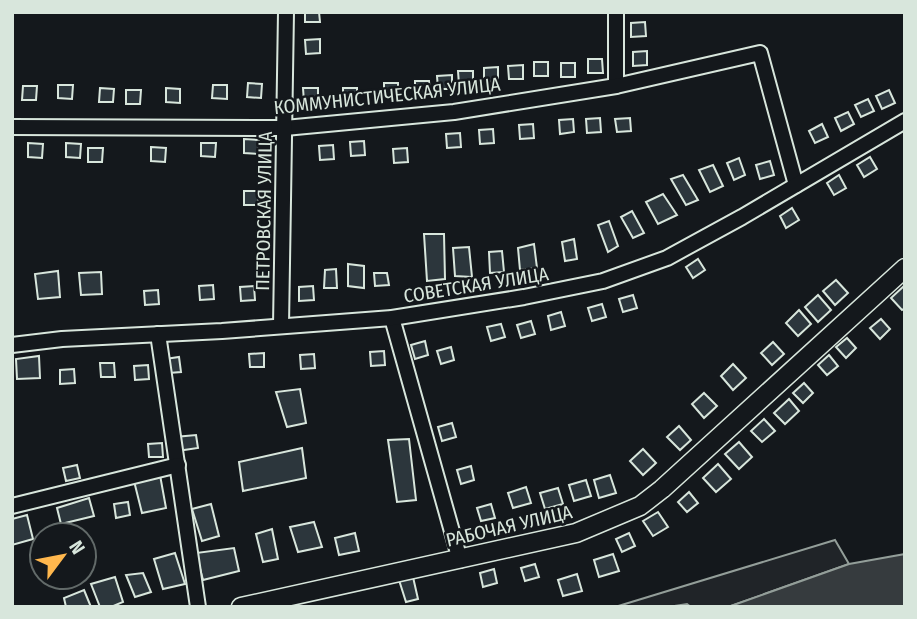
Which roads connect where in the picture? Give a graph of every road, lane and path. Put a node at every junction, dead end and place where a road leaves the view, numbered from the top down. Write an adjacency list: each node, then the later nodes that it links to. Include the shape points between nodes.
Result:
1 (286, 12): 6 (street, ПЕТРОВСКАЯ УЛИЦА)
2 (616, 12): 3 (street)
3 (616, 86): 6 (street, КОММУНИСТИЧЕСКАЯ УЛИЦА, via 454,112); 7 (street, КОММУНИСТИЧЕСКАЯ УЛИЦА, via 760,53)
4 (905, 121): 7 (street, СОВЕТСКАЯ УЛИЦА)
5 (12, 127): 6 (street, КОММУНИСТИЧЕСКАЯ УЛИЦА)
6 (285, 128): 10 (street, ПЕТРОВСКАЯ УЛИЦА)
7 (796, 185): 9 (street, СОВЕТСКАЯ УЛИЦА, via 667,258 603,281)
8 (905, 268): 15 (main road, РАБОЧАЯ УЛИЦА, via 640,506 576,533)
9 (391, 318): 10 (street, СОВЕТСКАЯ УЛИЦА); 15 (street)
10 (281, 326): 11 (street, СОВЕТСКАЯ УЛИЦА)
11 (158, 334): 12 (street, СОВЕТСКАЯ УЛИЦА); 13 (street)
12 (12, 345)
13 (178, 465): 14 (street); 16 (street)
14 (12, 506)
15 (460, 560): 17 (main road, РАБОЧАЯ УЛИЦА)
16 (198, 607)
17 (241, 607)

